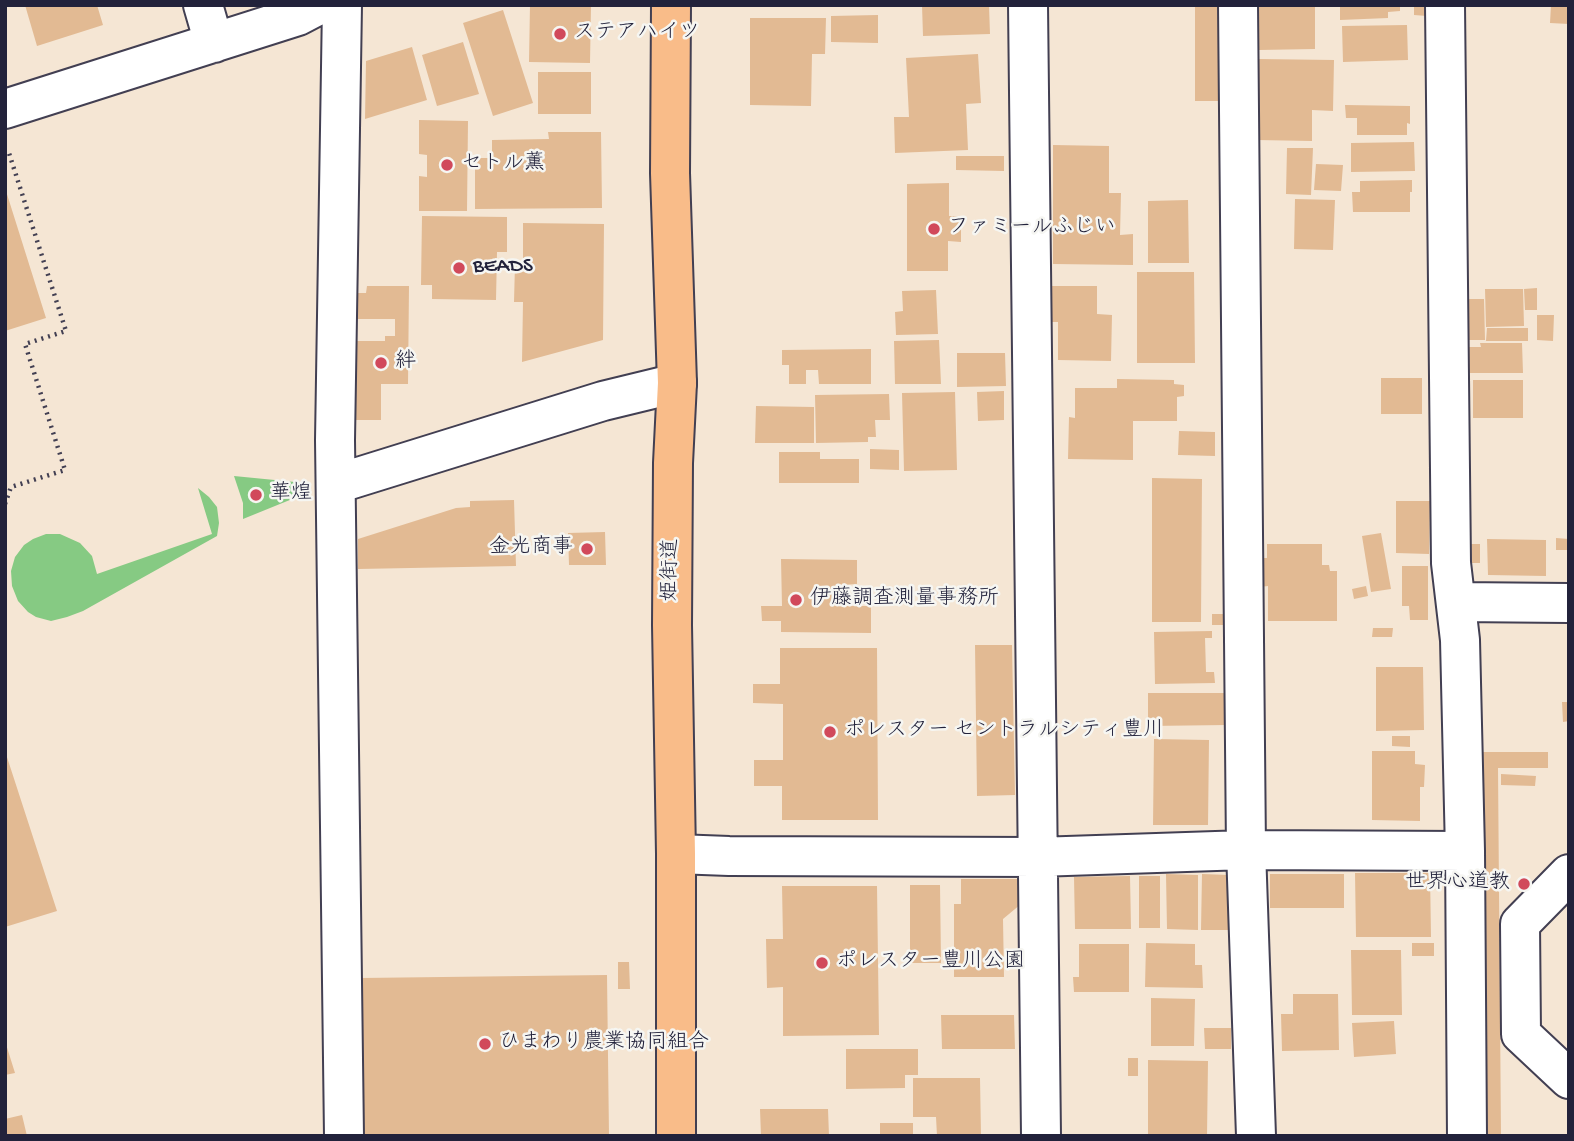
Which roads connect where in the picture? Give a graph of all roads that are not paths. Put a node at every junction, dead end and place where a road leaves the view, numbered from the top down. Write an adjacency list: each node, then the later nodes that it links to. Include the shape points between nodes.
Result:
1 (203, 5): 8 (street)
2 (319, 5): 8 (street)
3 (342, 5): 11 (street)
4 (671, 5): 10 (main road, 姫街道, via 670,173)
5 (1028, 5): 17 (street)
6 (1238, 5): 14 (street)
7 (1445, 5): 12 (street, via 1451,563)
8 (214, 43): 9 (street)
9 (5, 109)
10 (677, 383): 11 (street, via 603,401); 16 (main road, 姫街道, via 671,625)
11 (336, 484): 20 (street)
12 (1457, 602): 13 (street); 15 (street)
13 (1569, 603)
14 (1246, 850): 15 (street); 17 (street); 23 (street)
15 (1465, 851): 24 (street)
16 (676, 854): 17 (street); 21 (main road, 姫街道)
17 (1037, 857): 22 (street)
18 (1569, 874): 19 (street, via 1520,924 1526,976 1521,1034)
19 (1569, 1079)
20 (344, 1136)
21 (676, 1136)
22 (1041, 1136)
23 (1256, 1136)
24 (1467, 1136)

